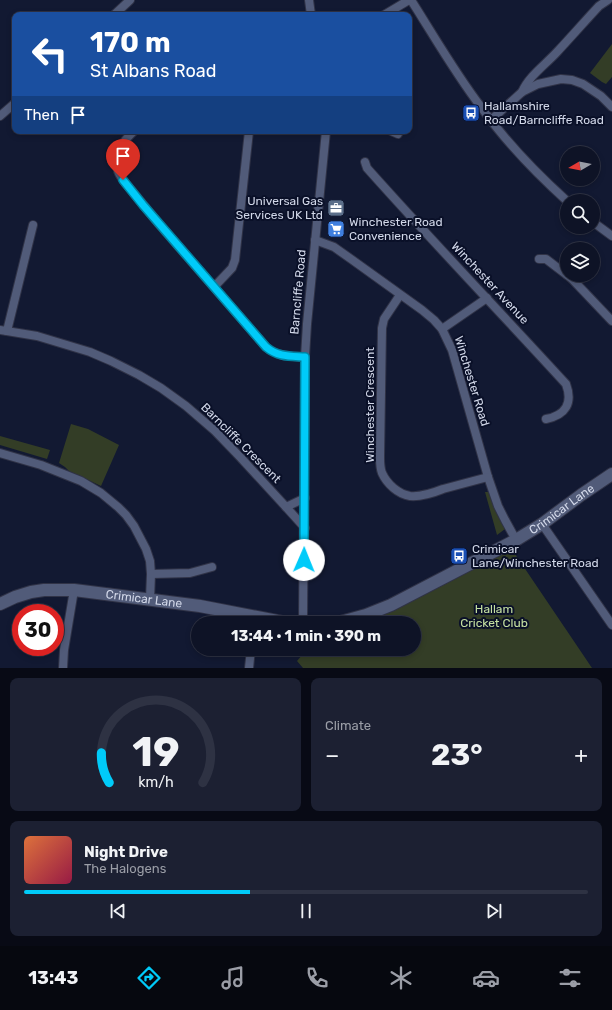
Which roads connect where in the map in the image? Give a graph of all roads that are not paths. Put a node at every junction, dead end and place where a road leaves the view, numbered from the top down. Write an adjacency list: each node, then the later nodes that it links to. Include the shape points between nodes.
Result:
1 (130, 0): 5 (street)
2 (309, 0): 6 (street)
3 (410, 0): 7 (street); 14 (street)
4 (608, 0): 8 (street, via 596,9)
5 (117, 12)
6 (311, 12)
7 (389, 12)
8 (537, 72): 9 (street); 10 (street)
9 (538, 84): 10 (street); 12 (street, via 561,79 572,80 583,84)
10 (522, 92): 14 (street)
11 (12, 106): 13 (street)
12 (612, 106)
13 (0, 116)
14 (491, 120): 19 (street, via 522,158)
15 (131, 134): 27 (street, via 119,148 118,172)
16 (249, 134): 27 (street, via 235,260 232,268)
17 (326, 134): 23 (street, Barncliffe Road)
18 (365, 162): 29 (street, Winchester Avenue, via 367,168 401,206)
19 (560, 195)
20 (33, 225): 32 (street)
21 (600, 227): 22 (street)
22 (612, 236)
23 (315, 240): 28 (street, Winchester Road, via 334,247); 33 (street, Barncliffe Road)
24 (539, 259): 25 (street, via 546,259)
25 (560, 270)
26 (576, 282): 30 (street)
27 (214, 287): 33 (street, via 272,352)
28 (400, 295): 31 (street, Winchester Road, via 422,310); 37 (street, Winchester Crescent, via 384,319 382,328 382,473 396,490 410,496 425,495)
29 (487, 298): 31 (street); 34 (street, Winchester Avenue, via 566,384 569,391 568,404 557,416)
30 (612, 321)
31 (442, 329): 37 (street, Winchester Road, via 452,350)
32 (4, 330): 39 (street, Barncliffe Crescent, via 37,336 90,352 161,388 215,431)
33 (305, 357): 38 (street, Barncliffe Road)
34 (546, 419)
35 (0, 453): 44 (street, via 41,465 81,481 109,499 126,515 140,538 150,561)
36 (612, 474): 40 (street, Crimicar Lane)
37 (488, 477): 42 (street, Winchester Road, via 498,506)
38 (305, 498): 39 (street); 41 (street, Barncliffe Road)
39 (286, 506): 41 (street, Barncliffe Crescent)
40 (542, 524): 42 (street, Crimicar Lane); 51 (street)
41 (305, 528): 49 (street, Barncliffe Road)
42 (516, 540): 50 (street, Crimicar Lane)
43 (212, 567): 44 (street, via 190,573)
44 (151, 574): 46 (street)
45 (74, 590): 46 (street, Crimicar Lane); 47 (street, Crimicar Lane, via 31,592); 53 (street)
46 (150, 600): 48 (street, Crimicar Lane, via 200,606)
47 (0, 604)
48 (239, 616)
49 (303, 616)
50 (366, 616)
51 (612, 625)
52 (250, 656): 54 (street)
53 (63, 668)
54 (248, 668)

